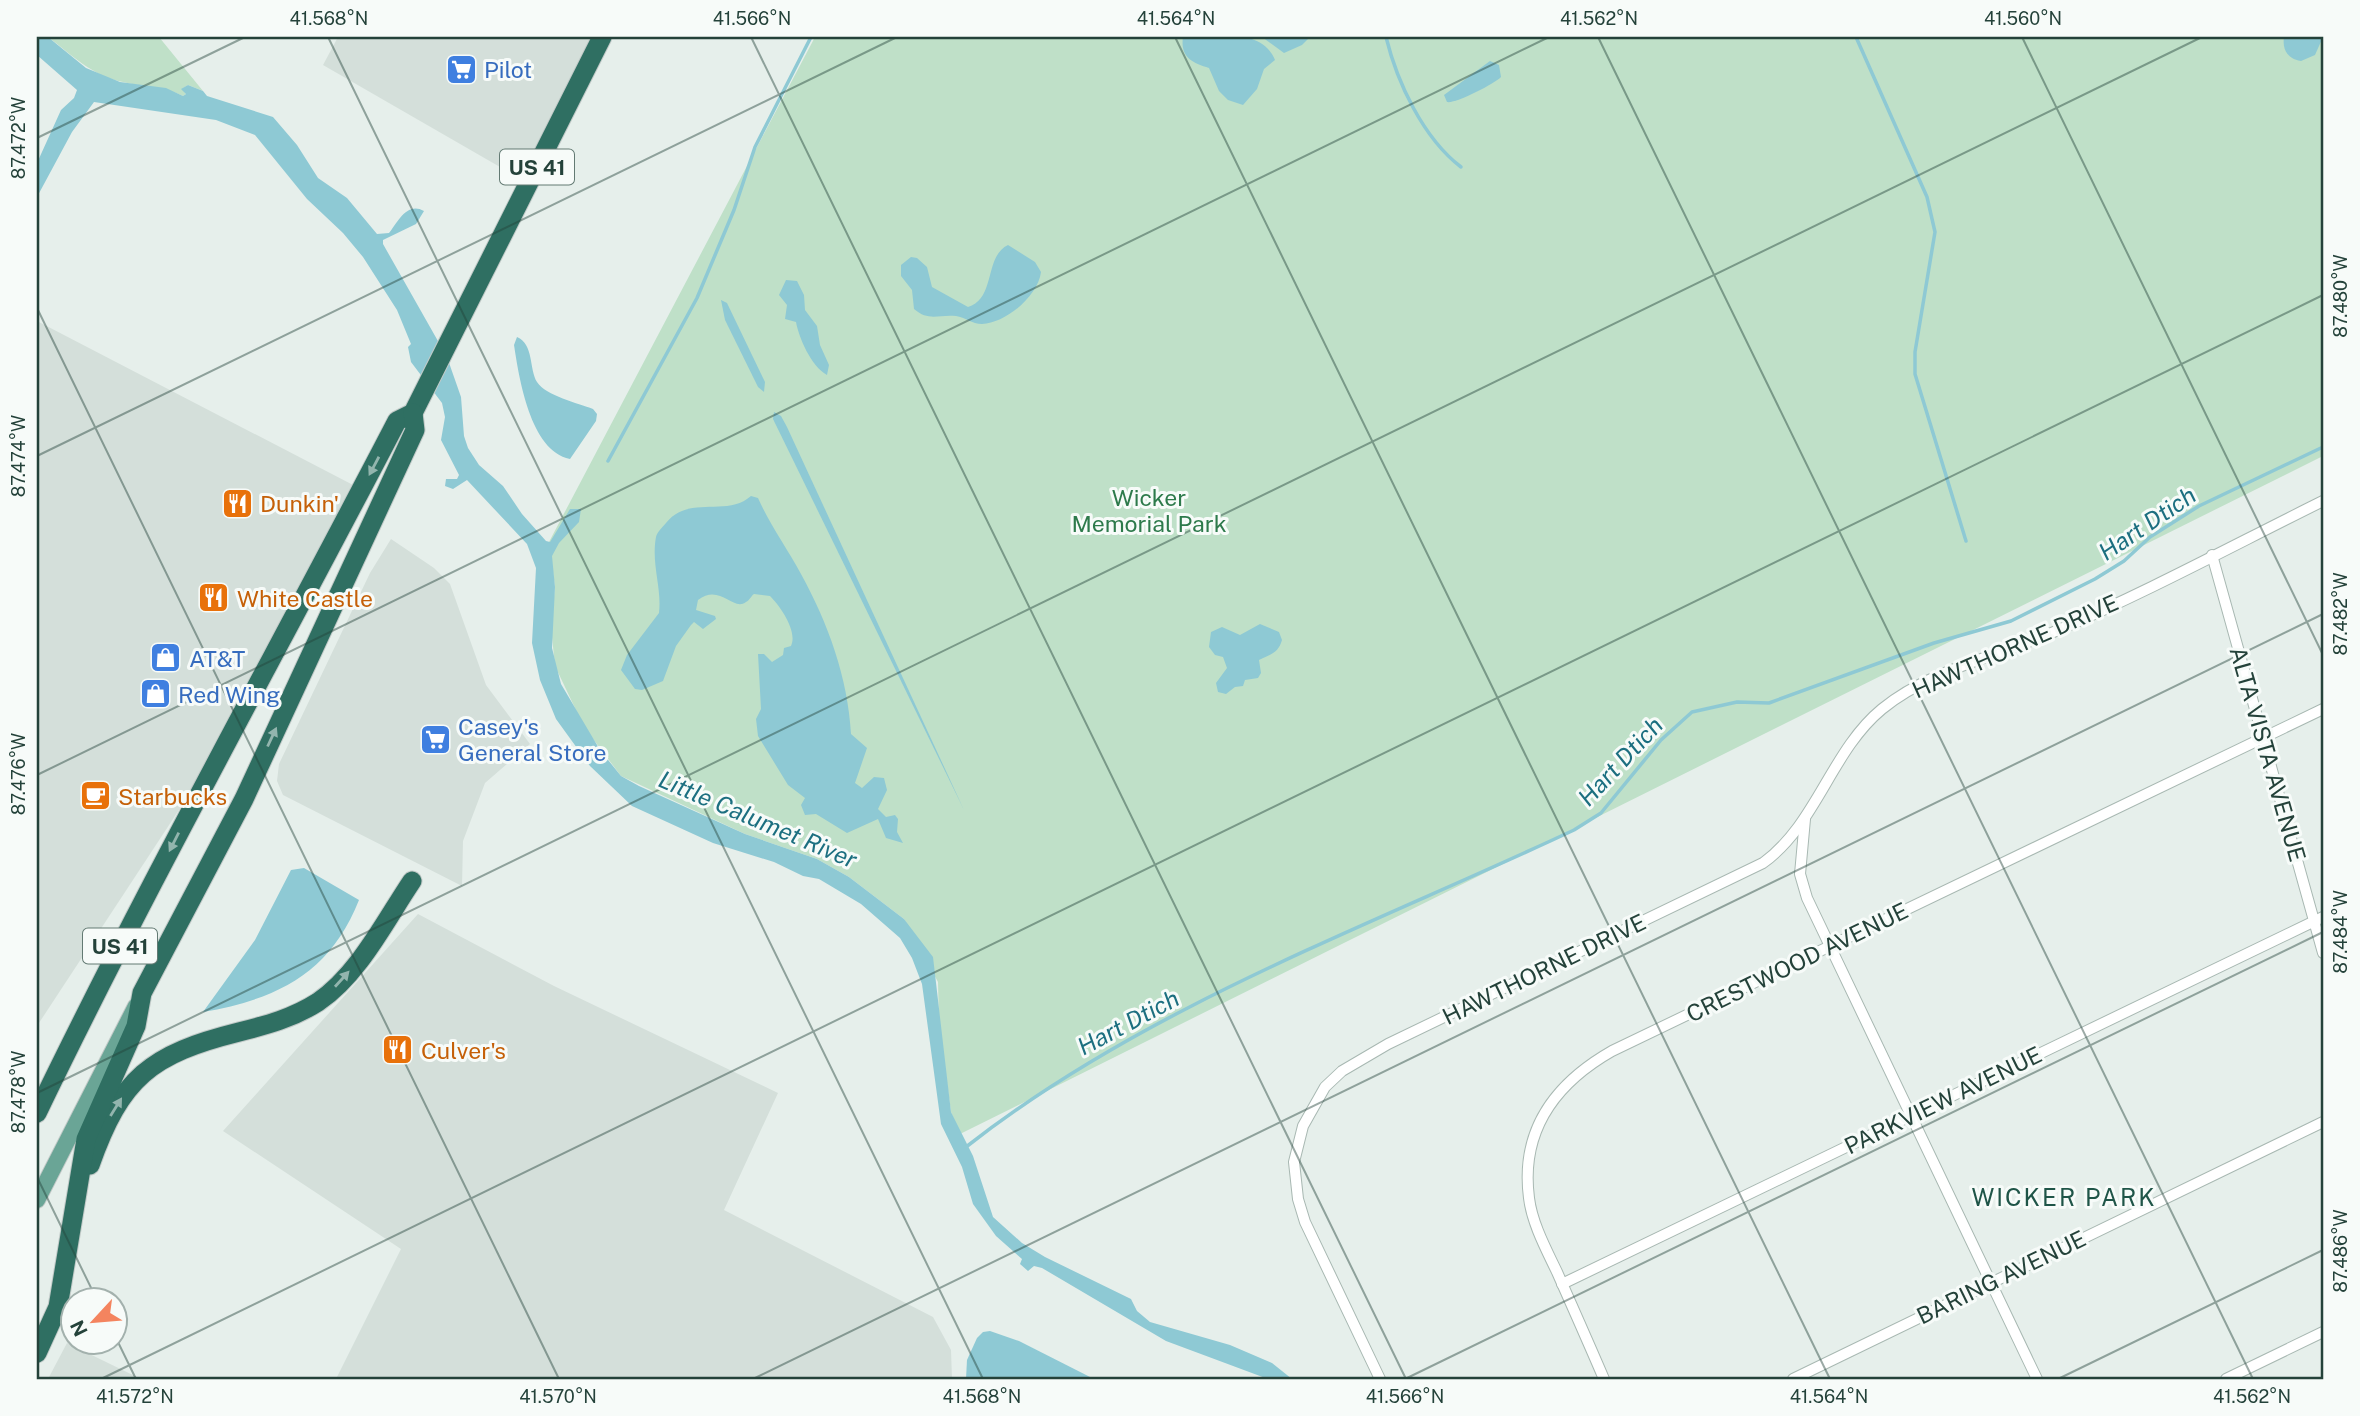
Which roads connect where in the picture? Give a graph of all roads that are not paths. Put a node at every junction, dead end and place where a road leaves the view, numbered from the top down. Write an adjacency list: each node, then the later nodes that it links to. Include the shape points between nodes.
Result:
1 (602, 37): 2 (highway, US 41)
2 (412, 413): 12 (highway, US 41, one-way to 2, via 249,787 415,430); 13 (highway, US 41, one-way to 13, via 397,421)
3 (2323, 501): 4 (street, HAWTHORNE DRIVE)
4 (2212, 555): 6 (street, ALTA VISTA AVENUE); 7 (street, HAWTHORNE DRIVE, via 2058,630 1944,673 1900,696 1866,724)
5 (2323, 709): 6 (street, CRESTWOOD AVENUE)
6 (2263, 737): 9 (street, ALTA VISTA AVENUE); 10 (street, CRESTWOOD AVENUE)
7 (1805, 818): 10 (street, via 1800,874); 26 (street, HAWTHORNE DRIVE, via 1763,863 1388,1044 1342,1071 1325,1087 1303,1126 1294,1162 1298,1199)
8 (412, 881): 19 (highway, one-way to 8, via 115,1105 139,1077 170,1053 288,1019 319,1001 360,959)
9 (2319, 919): 11 (street, ALTA VISTA AVENUE); 16 (street, PARKVIEW AVENUE)
10 (1829, 947): 16 (street); 22 (street, CRESTWOOD AVENUE, via 1612,1051 1554,1096 1539,1119 1530,1155 1529,1198 1539,1234)
11 (2323, 953)
12 (142, 993): 18 (main road); 19 (highway, US 41, via 136,1026 86,1139)
13 (84, 1015): 14 (highway); 15 (highway, US 41)
14 (37, 1092)
15 (37, 1113)
16 (1913, 1115): 21 (street); 22 (street, PARKVIEW AVENUE)
17 (2323, 1122): 21 (street, BARING AVENUE)
18 (37, 1200)
19 (72, 1215): 20 (highway, US 41)
20 (64, 1265): 23 (highway); 25 (highway, US 41, via 58,1307)
21 (1990, 1282): 28 (street, BARING AVENUE); 29 (street)
22 (1562, 1284): 27 (street, CRESTWOOD AVENUE)
23 (37, 1329)
24 (2323, 1332): 30 (street)
25 (37, 1353)
26 (1380, 1379)
27 (1604, 1379)
28 (1793, 1379)
29 (2037, 1379)
30 (2226, 1379)

